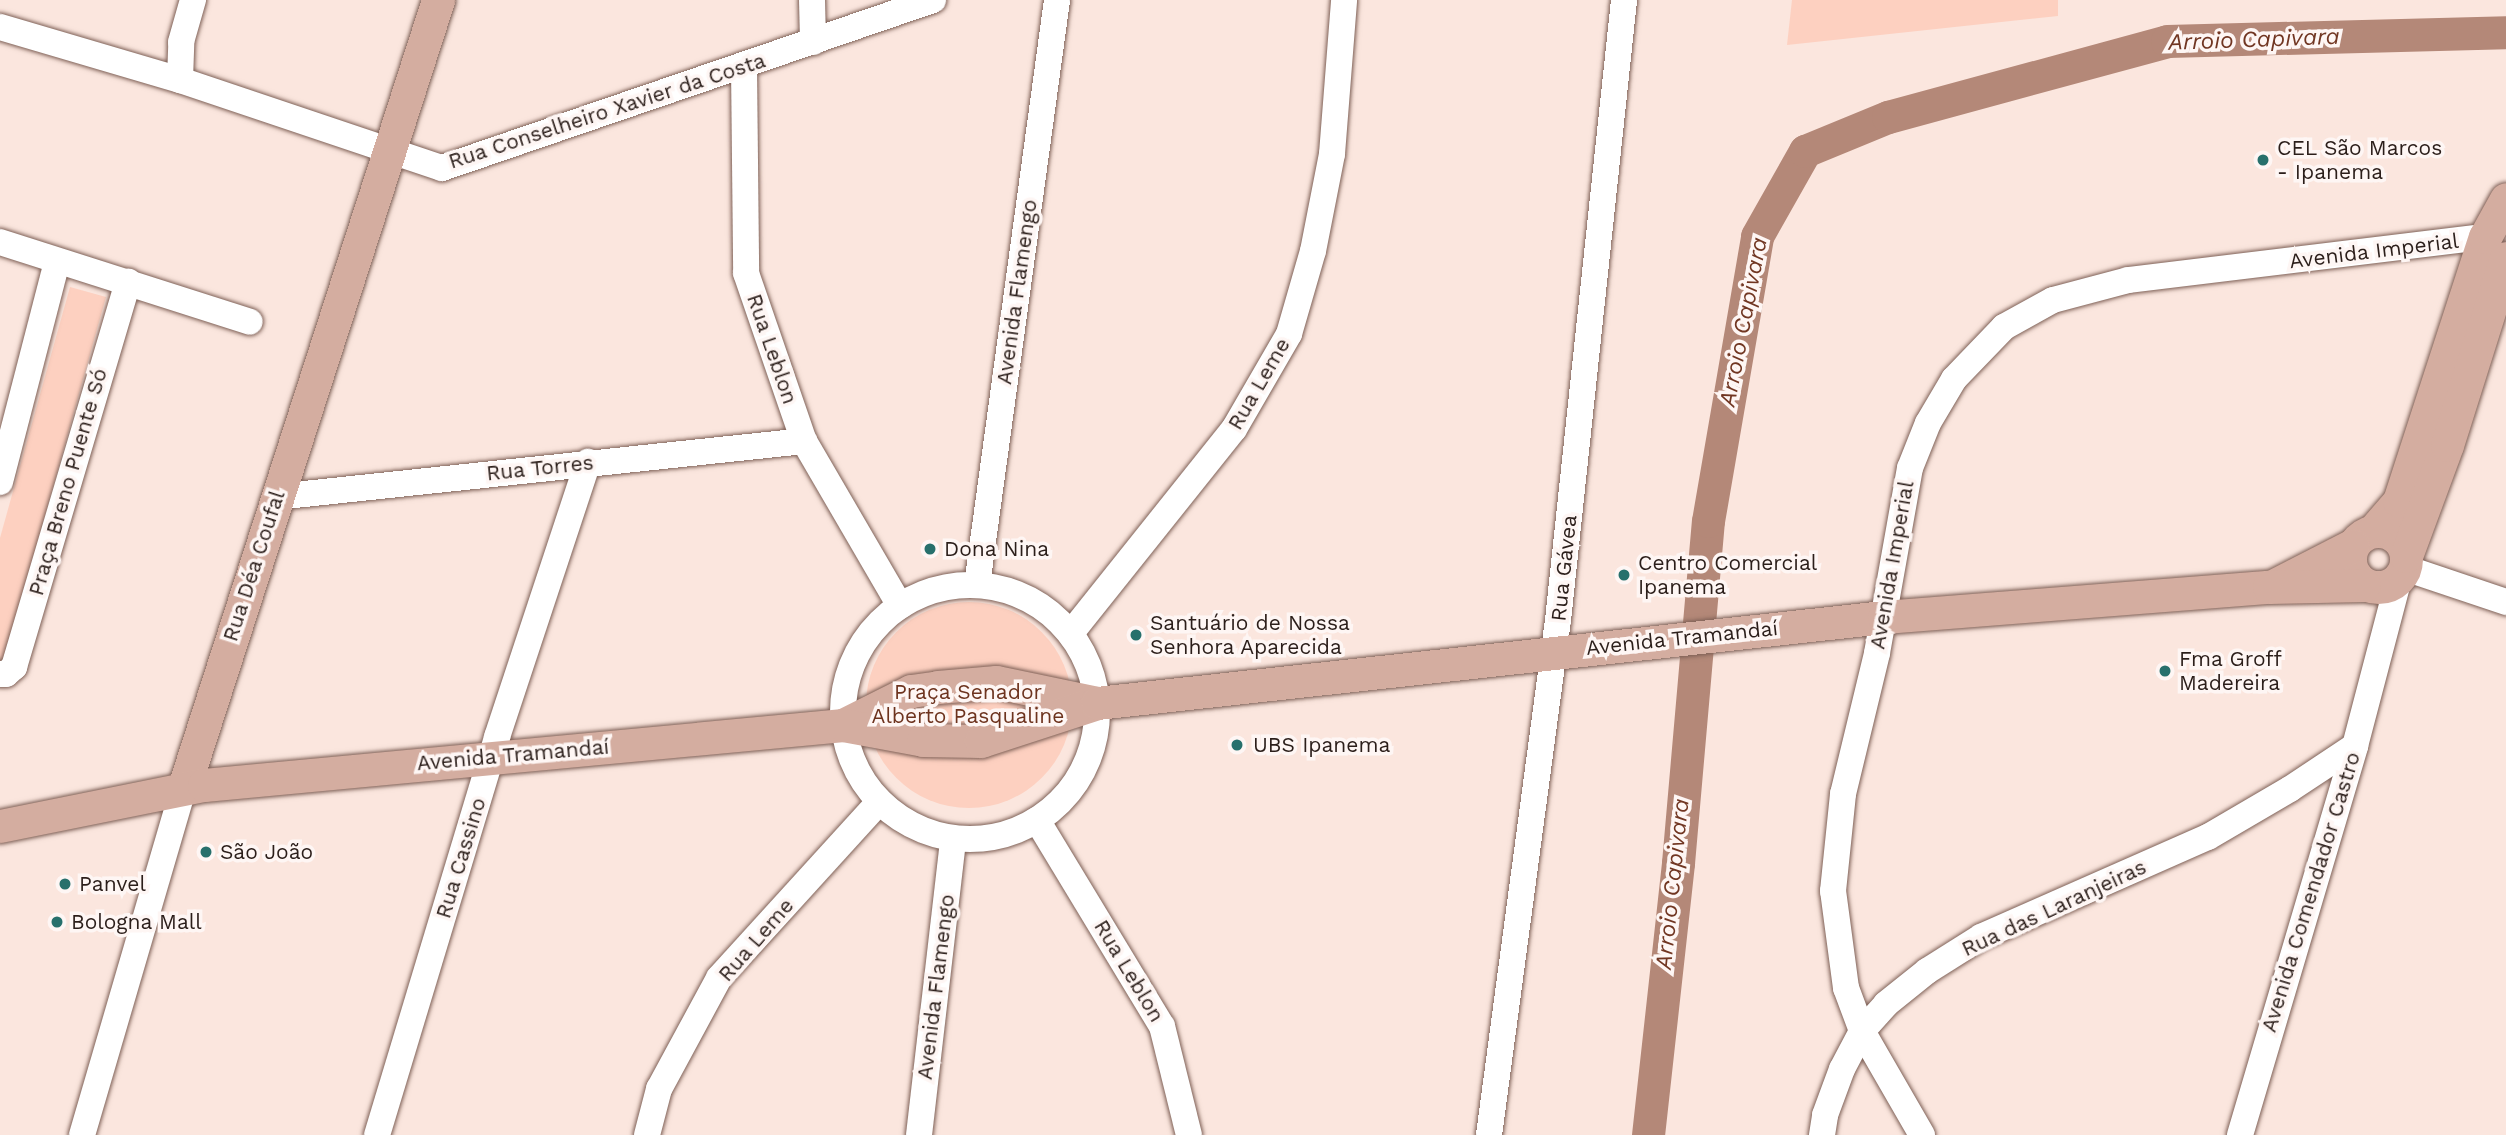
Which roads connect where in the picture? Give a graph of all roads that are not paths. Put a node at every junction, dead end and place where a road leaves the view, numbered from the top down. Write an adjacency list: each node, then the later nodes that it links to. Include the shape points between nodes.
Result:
1 (193, 0): 11 (street, via 181,42)
2 (438, 0): 12 (main road, Rua Déa Coufal)
3 (813, 0): 9 (street)
4 (1057, 0): 25 (street, Avenida Flamengo)
5 (1344, 0): 31 (street, Rua Leme, via 1332,153 1313,251 1289,334 1234,429)
6 (1624, 0): 33 (street, Rua Gávea)
7 (921, 2): 9 (street, Rua Conselheiro Xavier da Costa)
8 (0, 27): 11 (street, Rua Conselheiro Xavier da Costa)
9 (813, 42): 10 (street, Rua Conselheiro Xavier da Costa)
10 (744, 66): 12 (street, Rua Conselheiro Xavier da Costa, via 442,168); 19 (street, Rua Leblon, via 746,273)
11 (180, 80): 12 (street, Rua Conselheiro Xavier da Costa)
12 (389, 150): 22 (main road, Rua Déa Coufal)
13 (2506, 199): 15 (main road, Avenida Comendador Castro)
14 (0, 242): 16 (street)
15 (2496, 248): 23 (main road, Avenida Comendador Castro, via 2399,501); 24 (main road, Avenida Comendador Castro, via 2446,445); 30 (street, Avenida Imperial, via 2128,280 2053,300 2004,327 1954,379 1928,423 1910,468)
16 (57, 261): 17 (street); 21 (street)
17 (128, 281): 18 (street); 34 (street, Praça Breno Puente Só, via 14,667)
18 (250, 322)
19 (804, 441): 20 (street, Rua Torres); 29 (street, Rua Leblon)
20 (588, 463): 22 (street, Rua Torres); 42 (street, Rua Cassino)
21 (0, 482)
22 (276, 497): 43 (main road, Rua Déa Coufal)
23 (2363, 538): 24 (main road, via 2395,536); 26 (main road, via 2350,568); 27 (main road, Avenida Tramandaí)
24 (2404, 567): 26 (main road, via 2384,587); 28 (street); 32 (street, Avenida Comendador Castro)
25 (977, 585): 29 (street, via 937,589); 31 (street, via 1012,592 1044,607)
26 (2366, 585): 27 (main road, Avenida Tramandaí); 32 (street, Avenida Comendador Castro)
27 (2269, 587): 30 (main road, Avenida Tramandaí)
28 (2506, 602)
29 (900, 606): 39 (street, via 871,632 848,676)
30 (1884, 617): 33 (main road, Avenida Tramandaí); 48 (street, Avenida Imperial, via 1843,794 1833,891 1846,988)
31 (1071, 633): 37 (street, via 1089,666)
32 (2379, 651): 41 (street, Avenida Comendador Castro)
33 (1553, 652): 37 (main road, Avenida Tramandaí); 55 (street, Rua Gávea)
34 (0, 674)
35 (1044, 690): 36 (main road, Avenida Tramandaí, via 996,682 938,687); 37 (main road, Avenida Tramandaí); 38 (main road, via 1054,704)
36 (897, 697): 39 (main road, Avenida Tramandaí); 40 (main road, via 890,718)
37 (1097, 703): 38 (main road, Avenida Tramandaí); 45 (street, via 1095,737 1084,769 1064,798)
38 (1041, 722): 40 (main road, Avenida Tramandaí, via 982,741 960,743)
39 (843, 725): 40 (main road, Avenida Tramandaí); 42 (main road, Avenida Tramandaí); 44 (street, via 854,767)
40 (901, 735)
41 (2355, 746): 48 (street, Rua das Laranjeiras, via 2208,837 1981,937 1927,971 1886,1004); 49 (street, Avenida Comendador Castro)
42 (492, 756): 43 (main road, Avenida Tramandaí); 51 (street, Rua Cassino)
43 (184, 787): 46 (main road, Avenida Tramandaí); 50 (street, Rua Déa Coufal)
44 (879, 802): 47 (street, via 913,827); 52 (street, Rua Leme, via 719,978 659,1089)
45 (1037, 820): 47 (street, via 993,838); 54 (street, Rua Leblon, via 1162,1026)
46 (0, 826)
47 (953, 839): 53 (street, Avenida Flamengo)
48 (1862, 1031): 56 (street, Rua das Laranjeiras, via 1842,1069); 57 (street, Avenida Imperial)
49 (2238, 1134)
50 (82, 1135)
51 (377, 1135)
52 (646, 1135)
53 (919, 1135)
54 (1189, 1135)
55 (1489, 1135)
56 (1822, 1135)
57 (1922, 1135)

